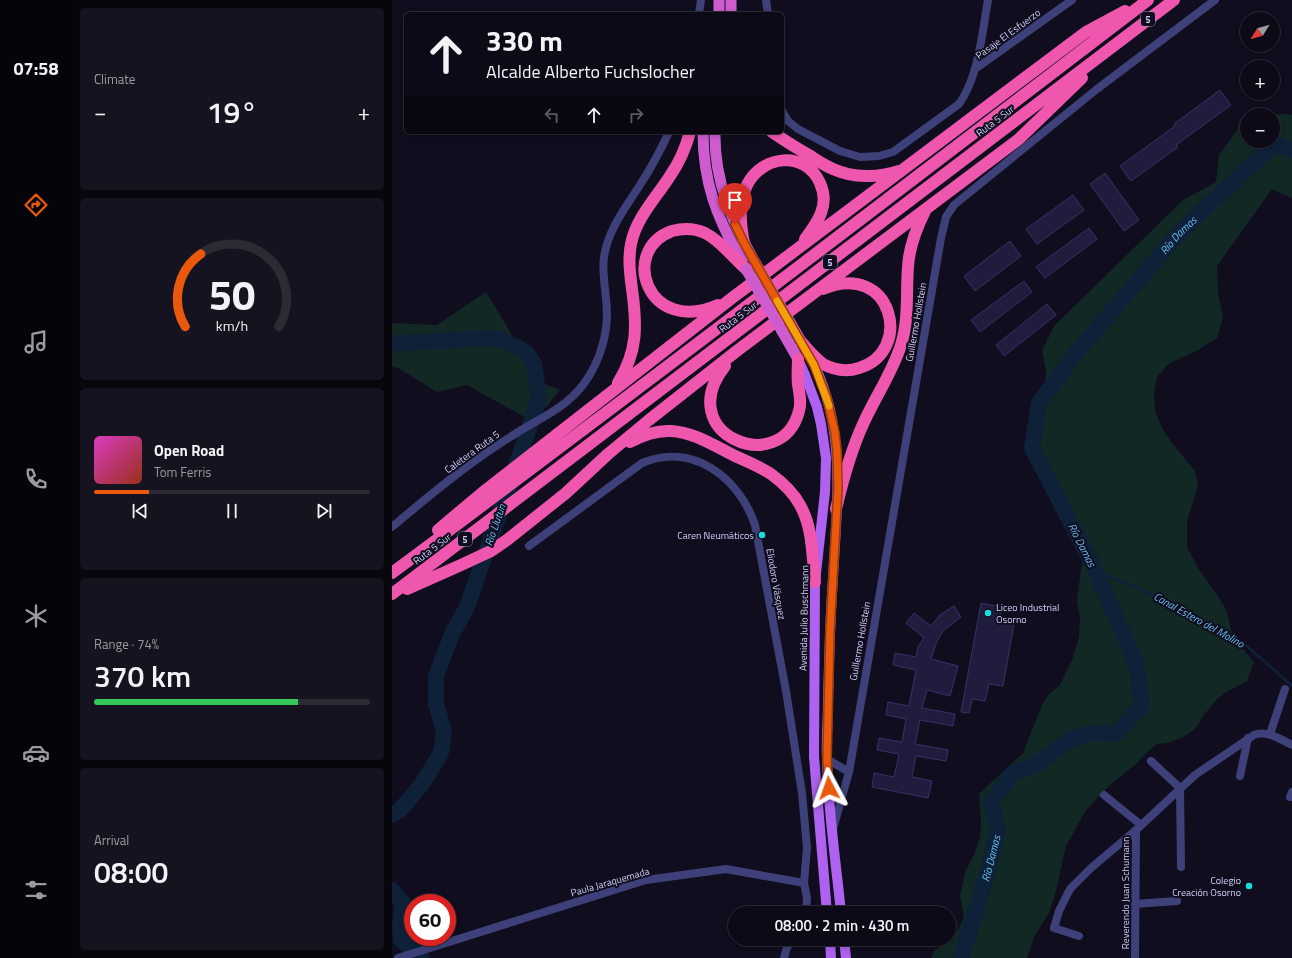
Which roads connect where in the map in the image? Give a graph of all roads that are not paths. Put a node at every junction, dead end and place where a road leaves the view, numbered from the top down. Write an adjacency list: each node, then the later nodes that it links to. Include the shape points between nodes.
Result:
1 (701, 0): 10 (street)
2 (719, 0): 11 (highway)
3 (731, 0): 12 (highway)
4 (766, 0): 13 (street)
5 (988, 0): 15 (street)
6 (1072, 0): 15 (street, Pasaje El Esfuerzo)
7 (1147, 0): 22 (highway, via 1086,32); 37 (highway, Ruta 5 Sur / 5, via 756,300)
8 (1174, 0): 14 (highway, Ruta 5 Sur / 5)
9 (1215, 0): 46 (street, Guillermo Hollstein, via 979,183 954,205 946,217 940,238)
10 (700, 12)
11 (719, 12)
12 (731, 12)
13 (768, 12)
14 (1123, 39): 23 (highway, via 1019,139); 39 (highway, Ruta 5 Sur / 5)
15 (975, 70): 16 (street, via 966,95 959,104 894,152 879,156 860,157 840,151 798,129)
16 (784, 114)
17 (668, 134): 35 (street, Caletera Ruta 5, via 655,161 609,236 603,268 606,327 600,355 590,375 569,400 544,418 515,433 463,470)
18 (689, 134): 32 (highway, via 677,164 643,215 631,243 629,263 636,319 635,338 628,365)
19 (703, 134): 26 (highway, via 704,161 713,201 723,225)
20 (715, 134): 24 (highway, via 716,161 721,186)
21 (775, 134): 22 (highway, via 842,172 874,176)
22 (906, 168): 25 (highway)
23 (926, 209): 27 (highway); 34 (highway, via 915,232 909,255 907,316 901,344 892,370 857,438)
24 (744, 243): 25 (highway, via 740,216 747,185 764,167 789,160 802,164 815,174 824,198 820,217); 26 (highway)
25 (796, 250): 28 (highway)
26 (751, 267): 28 (highway, via 716,240 697,230 668,232 649,250 645,263 647,283 657,300 668,308 680,312 695,312 714,307); 29 (highway, bridge); 31 (highway, Avenida Julio Buschmann, bridge)
27 (812, 295): 29 (highway, via 825,288 843,284 864,285 877,294 886,306 890,320 889,335 884,349 875,360 863,367 849,370 835,369 822,363); 30 (highway)
28 (732, 298): 32 (highway)
29 (802, 342): 34 (main road, via 816,370 831,415 837,457)
30 (738, 350): 31 (highway, via 716,379 710,392 710,400 713,416 721,429 733,439 748,444 762,445 776,440 793,426 800,406); 33 (highway)
31 (798, 359): 38 (main road, Avenida Julio Buschmann, via 817,407 826,458 825,492)
32 (612, 392): 37 (highway, via 482,493)
33 (608, 454): 38 (highway, via 643,435 671,431 694,436 766,470 786,487 804,513 810,532); 39 (highway, via 566,493 491,551)
34 (836, 509): 44 (main road)
35 (392, 527)
36 (529, 546): 53 (street, Eliodoro Vásquez, via 649,460 673,456 696,461 720,474 736,489 755,525 786,691 802,793 807,848)
37 (392, 571)
38 (815, 582): 57 (main road, Avenida Julio Buschmann, via 814,758)
39 (392, 595)
40 (1284, 688): 41 (street)
41 (1270, 734): 42 (street, via 1259,733); 43 (street)
42 (1248, 738): 47 (street); 48 (street)
43 (1292, 745)
44 (827, 759): 46 (street); 51 (main road)
45 (1151, 761): 48 (street)
46 (849, 772): 51 (street, Guillermo Hollstein)
47 (1240, 776)
48 (1180, 788): 50 (street); 52 (street)
49 (1104, 795): 50 (street)
50 (1138, 828): 55 (street, Reverendo Juan Schumann); 59 (street, via 1070,889 1054,928)
51 (832, 831): 58 (main road)
52 (1180, 867)
53 (804, 883): 56 (street); 63 (street, Paula Jaraquemada, via 726,869 646,880)
54 (1177, 901): 55 (street)
55 (1135, 904): 67 (street, Reverendo Juan Schumann)
56 (806, 906)
57 (827, 906)
58 (840, 906)
59 (1080, 936)
60 (789, 946): 64 (street)
61 (831, 946): 65 (main road)
62 (845, 946): 66 (main road)
63 (398, 958)
64 (784, 958)
65 (832, 958)
66 (846, 958)
67 (1135, 958)

